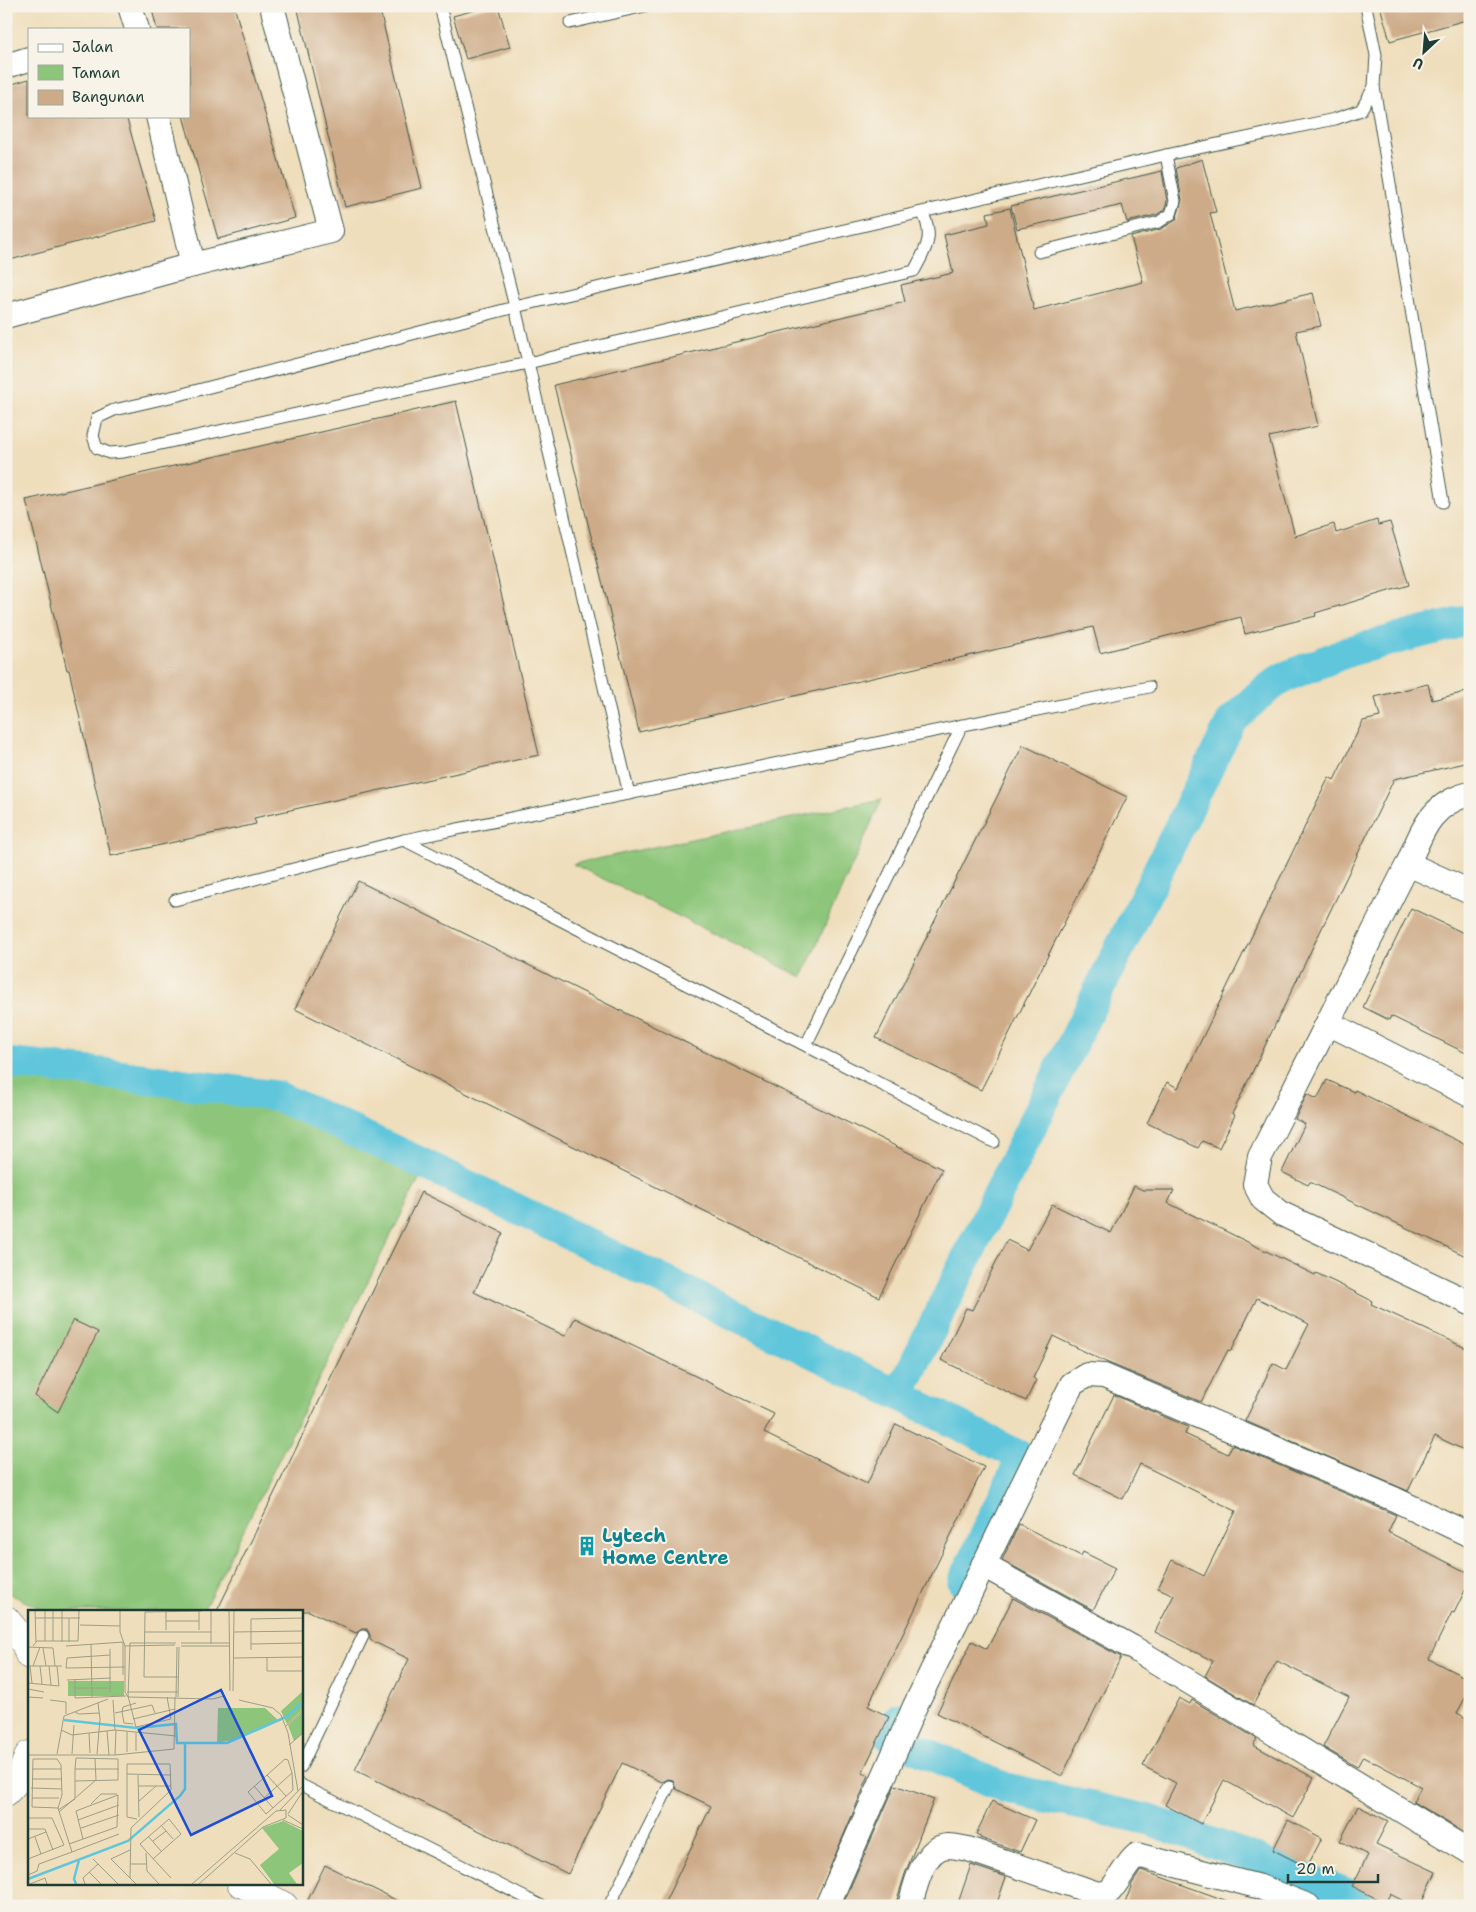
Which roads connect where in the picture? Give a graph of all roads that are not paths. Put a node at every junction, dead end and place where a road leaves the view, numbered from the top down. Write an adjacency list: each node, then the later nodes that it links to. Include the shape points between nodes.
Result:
1 (272, 6): 13 (street, via 331,231)
2 (440, 6): 14 (lane)
3 (645, 6): 5 (lane)
4 (1366, 6): 8 (lane, via 1376,55)
5 (570, 23)
6 (28, 59): 7 (street)
7 (6, 66)
8 (1374, 87): 10 (lane, via 1361,110 1335,119); 17 (lane)
9 (158, 118): 13 (street)
10 (1166, 155): 11 (lane); 12 (lane, via 1175,201 1171,214 1160,222)
11 (922, 212): 14 (lane); 16 (lane, via 929,226 926,248 914,271)
12 (1039, 252)
13 (193, 265): 15 (street)
14 (515, 308): 16 (lane); 16 (lane, via 114,410 98,418 93,436 97,448 110,453 124,452)
15 (6, 316)
16 (528, 363): 20 (lane)
17 (1442, 502)
18 (1149, 687): 19 (lane)
19 (962, 725): 20 (lane); 27 (lane)
20 (629, 794): 22 (lane)
21 (1470, 794): 23 (street, via 1441,806 1425,826)
22 (404, 840): 25 (lane); 27 (lane)
23 (1408, 864): 24 (street); 26 (street)
24 (1470, 892)
25 (175, 900)
26 (1328, 1023): 28 (street); 30 (street, via 1260,1157 1255,1184 1263,1199 1282,1214)
27 (806, 1045): 29 (lane)
28 (1470, 1095)
29 (994, 1142)
30 (1470, 1303)
31 (1470, 1535): 32 (street, via 1104,1376 1087,1375 1072,1384)
32 (982, 1564): 43 (street, via 1135,1649); 48 (street)
33 (6, 1620): 35 (street, via 25,1643)
34 (363, 1636): 37 (lane)
35 (28, 1652)
36 (28, 1757): 40 (street, via 20,1777)
37 (302, 1765)
38 (302, 1786): 46 (lane)
39 (670, 1786): 47 (lane)
40 (6, 1792)
41 (28, 1795): 42 (street)
42 (6, 1800)
43 (1470, 1852)
44 (245, 1884): 45 (street)
45 (284, 1906)
46 (542, 1906)
47 (609, 1906)
48 (827, 1906)
49 (910, 1906): 50 (street, via 916,1882 930,1856 948,1846 968,1849 1098,1894 1109,1892 1137,1855 1260,1887)
50 (1308, 1906)

